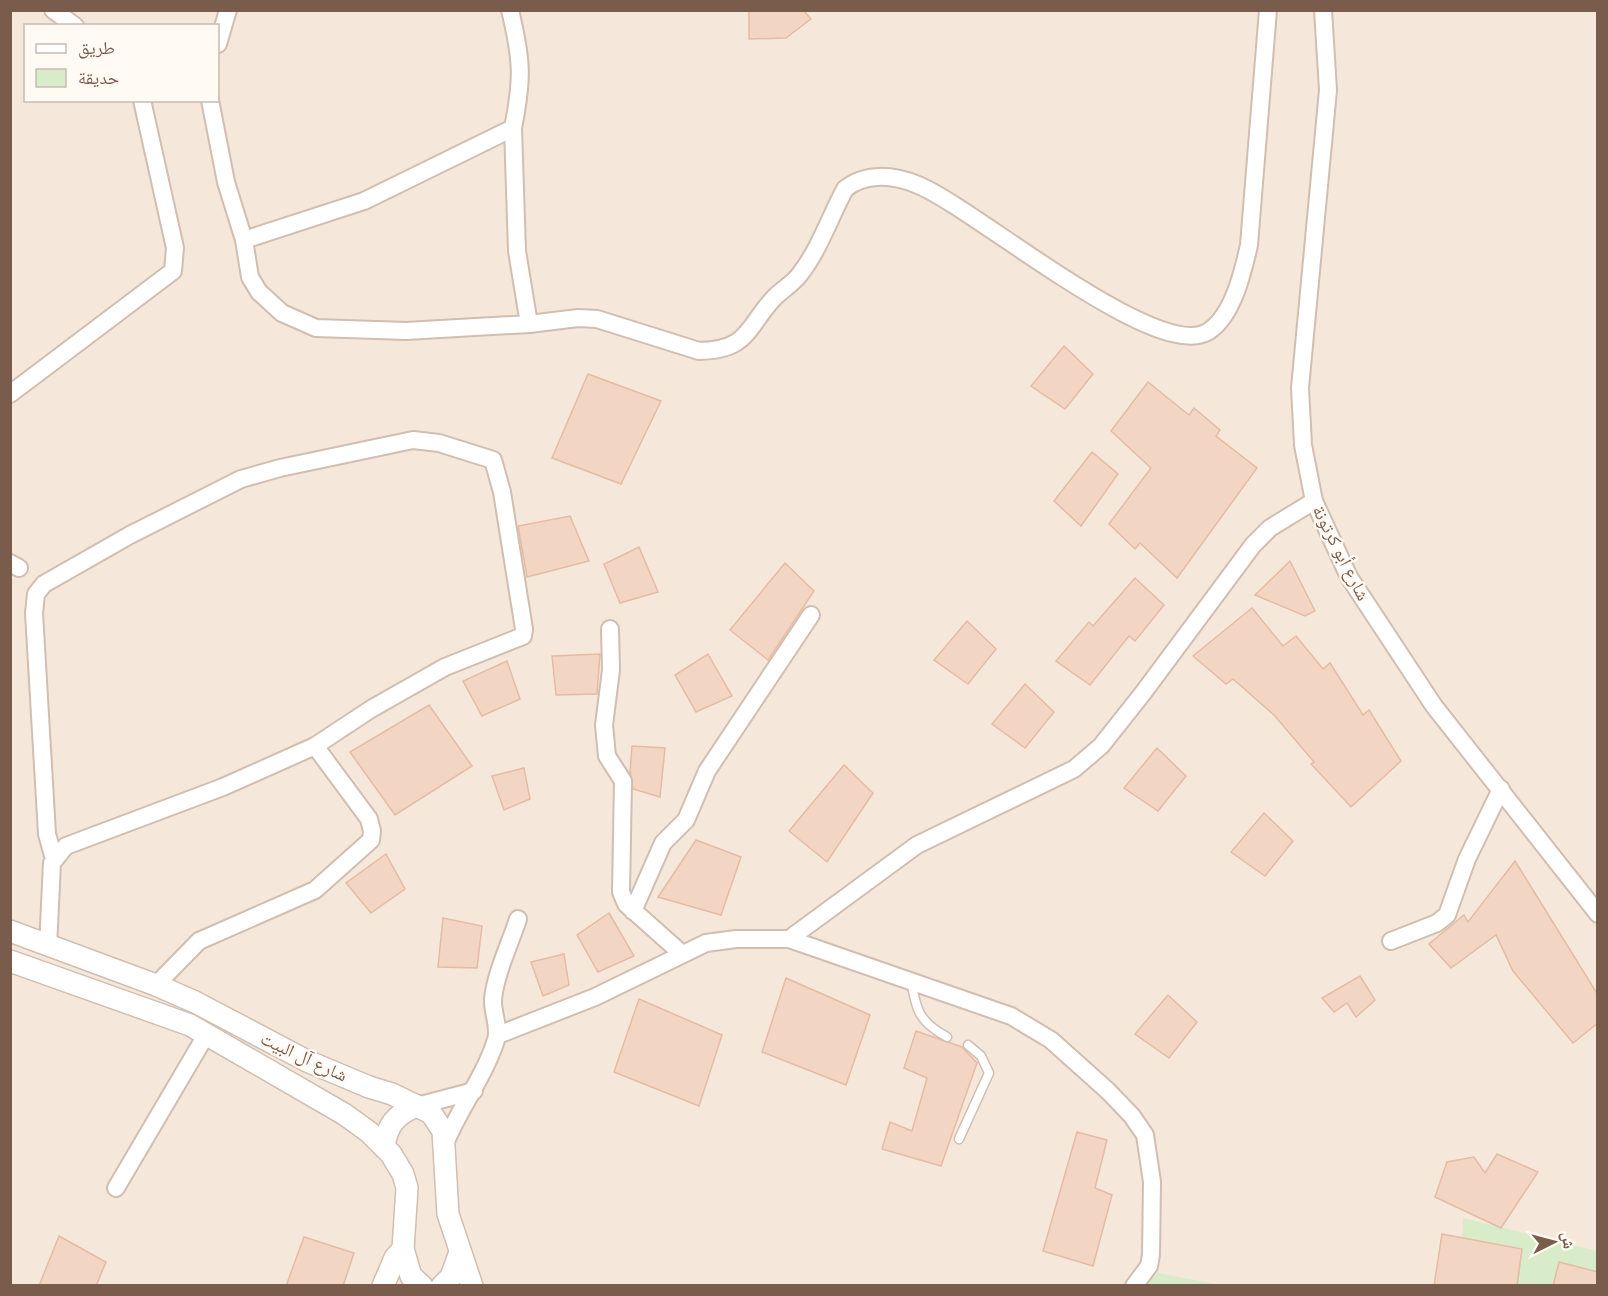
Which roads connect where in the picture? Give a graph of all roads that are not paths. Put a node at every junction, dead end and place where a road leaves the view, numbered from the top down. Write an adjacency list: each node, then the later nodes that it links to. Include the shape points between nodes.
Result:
1 (53, 10): 6 (street)
2 (228, 10): 7 (street)
3 (510, 10): 10 (street, via 522,81)
4 (1268, 10): 12 (street, via 1249,246 1228,307 1208,332 1183,336 1140,321 1096,298 918,185 873,177 845,189 799,276 773,299 753,328 736,343 699,351 597,320 578,318)
5 (1323, 10): 14 (street, شارع أبو كرتونة, via 1328,90 1300,388 1303,445)
6 (72, 24)
7 (219, 41)
8 (142, 102): 13 (street, via 175,248 173,271)
9 (210, 102): 11 (street, via 226,182)
10 (513, 128): 11 (street, via 364,201); 12 (street, via 517,251)
11 (244, 240): 12 (street, via 250,277 259,292 282,313 316,328 406,331)
12 (529, 324)
13 (10, 394)
14 (1314, 501): 18 (street, شارع أبو كرتونة, via 1349,577 1386,636 1434,706); 24 (street, via 1270,528 1253,545 1143,693 1101,746 1084,761 907,851)
15 (811, 615): 20 (street, via 707,771 686,820 663,843)
16 (610, 629): 20 (street, via 611,670 604,725 608,756 623,781 621,892)
17 (315, 746): 19 (street, via 223,787 74,842); 19 (street, via 370,709 445,667 524,635 502,492 493,460 439,442 401,441 252,475 130,535 44,584 36,594 34,613 47,834); 30 (street, via 369,819 371,840 315,890 199,941)
18 (1501, 789): 21 (street, شارع أبو كرتونة); 25 (street, via 1467,859 1447,915 1437,923)
19 (54, 859): 26 (street)
20 (633, 910): 27 (street)
21 (1598, 914)
22 (518, 919): 32 (street, via 495,990 493,1011)
23 (10, 931): 26 (street, شارع آل البيت)
24 (789, 939): 27 (street, via 718,940); 29 (street)
25 (1391, 941)
26 (48, 947): 30 (street, شارع آل البيت)
27 (681, 953): 32 (street, via 595,997)
28 (10, 961): 31 (street, شارع آل البيت, via 168,1017)
29 (911, 980): 33 (lane, via 916,1010 932,1029); 47 (street, via 1011,1016 1038,1031 1108,1091 1139,1126 1145,1135 1150,1161 1151,1255 1149,1266)
30 (156, 985): 36 (street, شارع آل البيت, via 307,1061)
31 (206, 1035): 39 (street, شارع آل البيت, via 344,1114); 40 (street)
32 (498, 1035): 35 (street)
33 (947, 1037)
34 (968, 1045): 37 (lane, via 981,1056 989,1073)
35 (474, 1091): 36 (street); 38 (street)
36 (417, 1106): 38 (street, شارع آل البيت, via 438,1121); 39 (street, via 393,1120)
37 (959, 1138)
38 (445, 1144): 42 (street, شارع آل البيت, via 448,1214)
39 (384, 1147): 41 (street, شارع آل البيت, via 403,1174 407,1188)
40 (116, 1188)
41 (403, 1249): 43 (street); 44 (street, شارع آل البيت, via 411,1276)
42 (460, 1252): 45 (street, via 452,1277); 46 (street, شارع آل البيت)
43 (383, 1286)
44 (422, 1286)
45 (442, 1286)
46 (472, 1286)
47 (1134, 1286)

